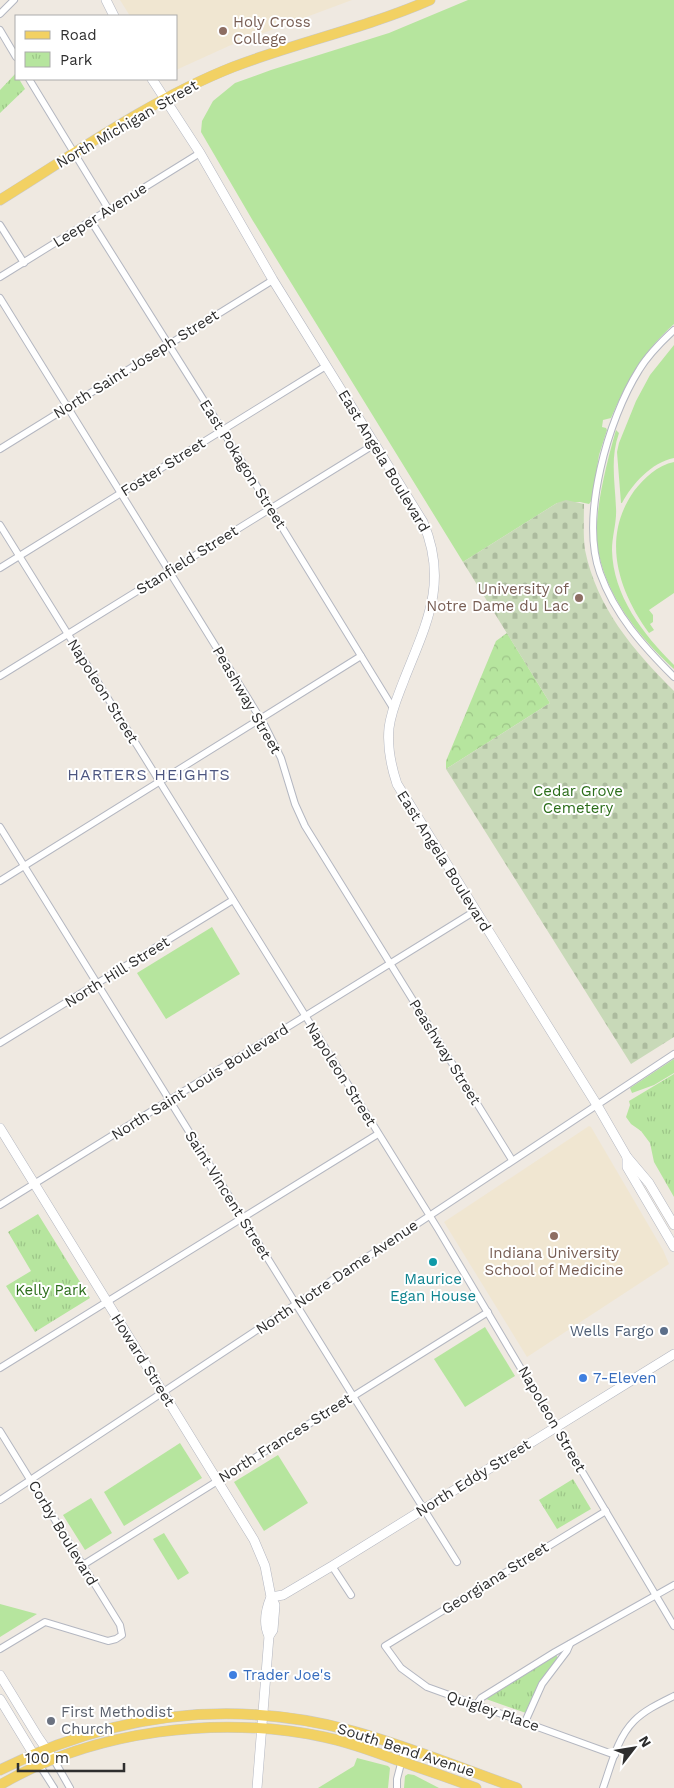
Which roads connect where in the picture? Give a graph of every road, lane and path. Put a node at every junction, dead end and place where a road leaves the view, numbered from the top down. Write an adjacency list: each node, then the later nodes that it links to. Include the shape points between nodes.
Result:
1 (14, 0): 4 (street)
2 (106, 0): 5 (street)
3 (430, 0): 10 (main road, North Michigan Street, via 378,21 234,67)
4 (0, 14)
5 (114, 15)
6 (0, 30): 7 (street)
7 (15, 55)
8 (30, 80): 12 (street)
9 (153, 80): 10 (street, East Angela Boulevard)
10 (166, 99): 11 (street, East Angela Boulevard); 12 (main road, North Michigan Street)
11 (200, 153): 14 (street, Leeper Avenue); 19 (street, East Angela Boulevard)
12 (74, 154): 13 (main road, North Michigan Street); 14 (street)
13 (0, 200)
14 (109, 210): 15 (street, Leeper Avenue)
15 (91, 221): 17 (street, Leeper Avenue); 22 (street, East Pokagon Street)
16 (0, 225): 17 (street)
17 (24, 263): 18 (street, Leeper Avenue)
18 (0, 277)
19 (273, 280): 22 (street, North Saint Joseph Street); 23 (street, East Angela Boulevard)
20 (0, 298): 24 (street, Peashway Street)
21 (674, 330): 37 (street, via 639,369 618,412 604,453 592,536 600,573 620,614 642,644)
22 (168, 344): 24 (street, North Saint Joseph Street); 25 (street, East Pokagon Street)
23 (326, 366): 25 (street, Foster Street); 26 (street, East Angela Boulevard)
24 (68, 407): 27 (street, North Saint Joseph Street); 28 (street, Peashway Street)
25 (222, 430): 28 (street, Foster Street); 29 (street, East Pokagon Street)
26 (374, 444): 29 (street, Stanfield Street); 38 (street, East Angela Boulevard, via 423,522 436,570 432,604)
27 (0, 449)
28 (121, 493): 31 (street, Foster Street); 33 (street, Peashway Street)
29 (271, 509): 33 (street, Stanfield Street); 35 (street, East Pokagon Street)
30 (0, 525): 31 (street, Napoleon Street)
31 (19, 556): 32 (street, Foster Street); 34 (street, Napoleon Street)
32 (0, 568)
33 (170, 571): 34 (street, Stanfield Street); 39 (street, Peashway Street)
34 (68, 634): 36 (street, Stanfield Street); 40 (street, Napoleon Street)
35 (362, 656): 38 (street, East Pokagon Street); 39 (street)
36 (0, 676)
37 (674, 677)
38 (393, 708): 45 (street, East Angela Boulevard, via 389,751 397,784)
39 (261, 719): 40 (street); 46 (street, Peashway Street, via 281,758 305,826)
40 (160, 782): 42 (street); 44 (street, Napoleon Street)
41 (0, 827): 42 (street, Saint Vincent Street)
42 (24, 866): 43 (street); 47 (street, Saint Vincent Street)
43 (0, 881)
44 (233, 900): 47 (street, North Hill Street); 48 (street, Napoleon Street)
45 (475, 911): 46 (street, North Saint Louis Boulevard); 52 (street, East Angela Boulevard)
46 (390, 964): 48 (street, North Saint Louis Boulevard); 56 (street, Peashway Street)
47 (97, 983): 49 (street, North Hill Street); 51 (street, Saint Vincent Street)
48 (305, 1016): 51 (street, North Saint Louis Boulevard); 54 (street, Napoleon Street)
49 (0, 1044)
50 (674, 1054): 52 (street, North Notre Dame Avenue)
51 (169, 1100): 57 (street, North Saint Louis Boulevard); 60 (street, Saint Vincent Street)
52 (597, 1105): 55 (street, East Angela Boulevard); 56 (street, North Notre Dame Avenue)
53 (0, 1128): 57 (street, Howard Street)
54 (378, 1134): 59 (street, Napoleon Street); 60 (street)
55 (627, 1157): 61 (street, East Angela Boulevard); 62 (street, East Angela Boulevard, via 628,1167)
56 (512, 1160): 59 (street, North Notre Dame Avenue)
57 (34, 1184): 58 (street, North Saint Louis Boulevard); 63 (street, Howard Street)
58 (0, 1205)
59 (429, 1216): 64 (street, North Notre Dame Avenue); 65 (street, Napoleon Street)
60 (242, 1217): 63 (street); 64 (street, Saint Vincent Street)
61 (674, 1225)
62 (674, 1247)
63 (107, 1301): 67 (street); 68 (street, Howard Street)
64 (296, 1304): 68 (street, North Notre Dame Avenue); 69 (street, Saint Vincent Street)
65 (488, 1312): 69 (street, North Frances Street); 70 (street, Napoleon Street)
66 (674, 1354): 70 (street, North Eddy Street)
67 (0, 1368)
68 (164, 1392): 72 (street, North Notre Dame Avenue); 73 (street, Howard Street)
69 (353, 1396): 73 (street, North Frances Street); 75 (street, Saint Vincent Street)
70 (556, 1427): 75 (street, North Eddy Street); 76 (street, Napoleon Street)
71 (0, 1432): 72 (street, Corby Boulevard)
72 (31, 1479): 74 (street, North Notre Dame Avenue); 78 (street, Corby Boulevard)
73 (218, 1480): 78 (street, North Frances Street); 83 (street, Howard Street, via 261,1554)
74 (0, 1500)
75 (424, 1509): 77 (street, Saint Vincent Street); 79 (street, North Eddy Street)
76 (606, 1511): 82 (street, Napoleon Street); 86 (street, Georgiana Street)
77 (457, 1562)
78 (83, 1564): 87 (street, Corby Boulevard, via 120,1625 122,1635 108,1641 45,1622)
79 (332, 1566): 81 (street); 83 (street, North Eddy Street, via 283,1595)
80 (674, 1585): 82 (street)
81 (350, 1595)
82 (656, 1596): 84 (street, Napoleon Street); 85 (street)
83 (271, 1597): 92 (street, Howard Street, via 266,1612 269,1636)
84 (674, 1626)
85 (570, 1644): 91 (street, via 481,1698); 93 (street, via 542,1684)
86 (385, 1646): 91 (street, Quigley Place, via 401,1668 420,1683)
87 (0, 1649)
88 (0, 1675): 96 (street)
89 (674, 1696): 98 (street, via 635,1720)
90 (0, 1699): 97 (street)
91 (476, 1705): 93 (street, Quigley Place)
92 (263, 1715): 94 (street, Howard Street); 95 (main road, South Bend Avenue, via 326,1724); 96 (main road, via 205,1714 156,1719 110,1728)
93 (525, 1722): 98 (street, Quigley Place)
94 (262, 1730): 99 (main road, via 174,1730 116,1740); 100 (main road, South Bend Avenue, via 325,1737); 106 (street)
95 (405, 1748): 100 (street); 109 (main road, South Bend Avenue)
96 (47, 1749): 97 (main road); 99 (street)
97 (33, 1754): 101 (street); 102 (main road)
98 (615, 1755): 110 (street)
99 (54, 1760): 101 (main road); 105 (street)
100 (402, 1762): 107 (street); 108 (main road, South Bend Avenue)
101 (40, 1766): 103 (main road); 104 (street)
102 (0, 1770)
103 (0, 1786)
104 (54, 1788)
105 (70, 1788)
106 (257, 1788)
107 (397, 1788)
108 (476, 1788)
109 (517, 1788)
110 (603, 1788)

